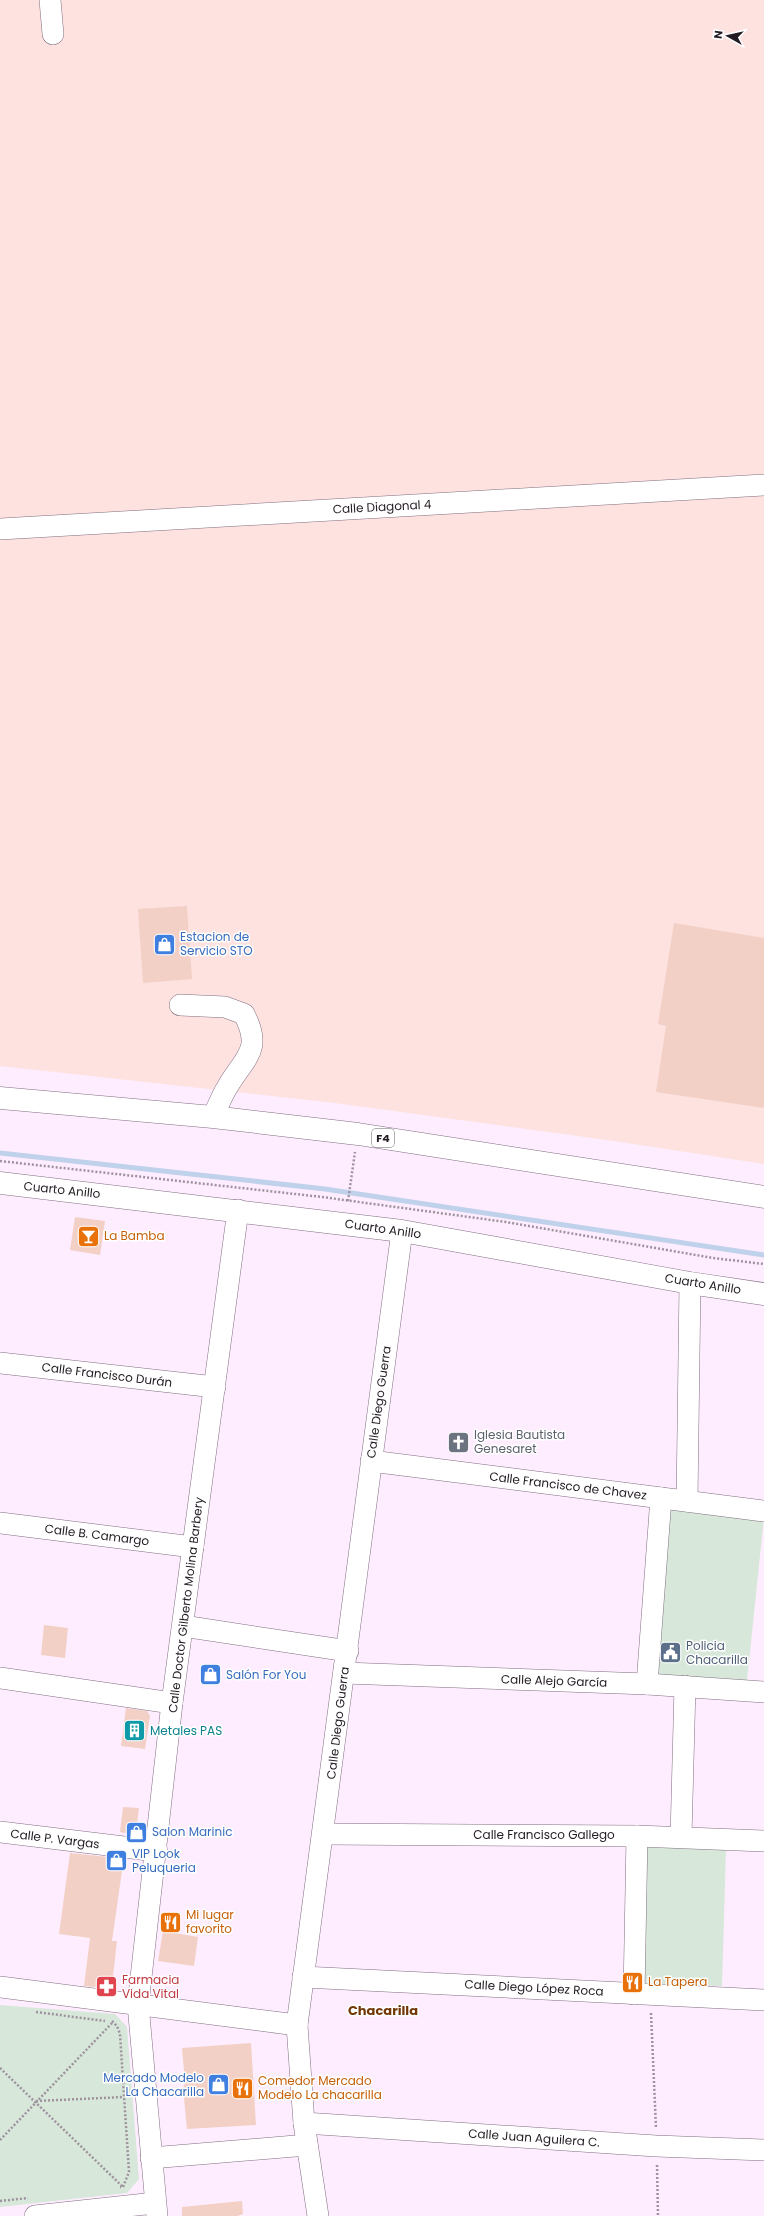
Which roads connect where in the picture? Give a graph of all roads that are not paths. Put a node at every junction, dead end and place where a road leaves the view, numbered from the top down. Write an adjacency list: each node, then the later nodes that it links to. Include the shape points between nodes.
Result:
1 (50, 0): 2 (street)
2 (53, 34)
3 (764, 485): 4 (street, Calle Diagonal 4)
4 (0, 530)
5 (180, 1005): 7 (street, via 231,1009 244,1014 252,1029 252,1047 247,1061 228,1086)
6 (0, 1098): 7 (highway, F4)
7 (213, 1117): 9 (highway, F4, via 358,1134)
8 (0, 1183): 10 (highway, Cuarto Anillo)
9 (764, 1197)
10 (238, 1210): 11 (highway, Cuarto Anillo); 15 (street, Calle Doctor Gilberto Molina Barbery)
11 (402, 1231): 12 (highway, Cuarto Anillo); 16 (street, Calle Diego Guerra)
12 (690, 1283): 13 (highway, Cuarto Anillo); 18 (street)
13 (764, 1294)
14 (0, 1363): 15 (street, Calle Francisco Durán)
15 (215, 1388): 21 (street, Calle Doctor Gilberto Molina Barbery)
16 (371, 1461): 17 (street, Calle Francisco de Chavez); 23 (street, Calle Diego Guerra)
17 (661, 1498): 18 (street, Calle Francisco de Chavez); 26 (street)
18 (687, 1501): 19 (street, Calle Francisco de Chavez)
19 (764, 1511)
20 (0, 1523): 21 (street, Calle B. Camargo)
21 (193, 1547): 22 (street, Calle Doctor Gilberto Molina Barbery)
22 (183, 1626): 23 (street); 29 (street, Calle Doctor Gilberto Molina Barbery)
23 (348, 1651): 24 (street, Calle Diego Guerra)
24 (344, 1673): 26 (street, Calle Alejo García); 31 (street, Calle Diego Guerra)
25 (0, 1678): 29 (street)
26 (648, 1684): 27 (street, Calle Alejo García)
27 (685, 1686): 28 (street, Calle Alejo García); 33 (street)
28 (764, 1692)
29 (172, 1704): 35 (street, Calle Doctor Gilberto Molina Barbery)
30 (0, 1832): 35 (street, Calle P. Vargas)
31 (324, 1834): 32 (street, Calle Francisco Gallego); 36 (street, Calle Diego Guerra)
32 (637, 1836): 33 (street, Calle Francisco Gallego); 38 (street)
33 (681, 1837): 34 (street, Calle Francisco Gallego)
34 (764, 1841)
35 (157, 1851): 40 (street, Calle Doctor Gilberto Molina Barbery)
36 (303, 1977): 38 (street, Calle Diego López Roca); 41 (street, Calle Diego Guerra)
37 (0, 1988): 40 (street)
38 (642, 1994): 39 (street, Calle Diego López Roca)
39 (764, 2000)
40 (138, 2004): 41 (street); 45 (street, Calle Doctor Gilberto Molina Barbery)
41 (297, 2025): 42 (street, Calle Diego Guerra)
42 (304, 2122): 43 (street, Calle Diego Guerra); 44 (street, Calle Juan Aguilera C., via 656,2146)
43 (307, 2145): 45 (street); 48 (street, Calle Diego Guerra)
44 (764, 2150)
45 (151, 2158): 47 (street, Calle Doctor Gilberto Molina Barbery)
46 (32, 2207): 47 (street)
47 (156, 2209)
48 (318, 2216)

